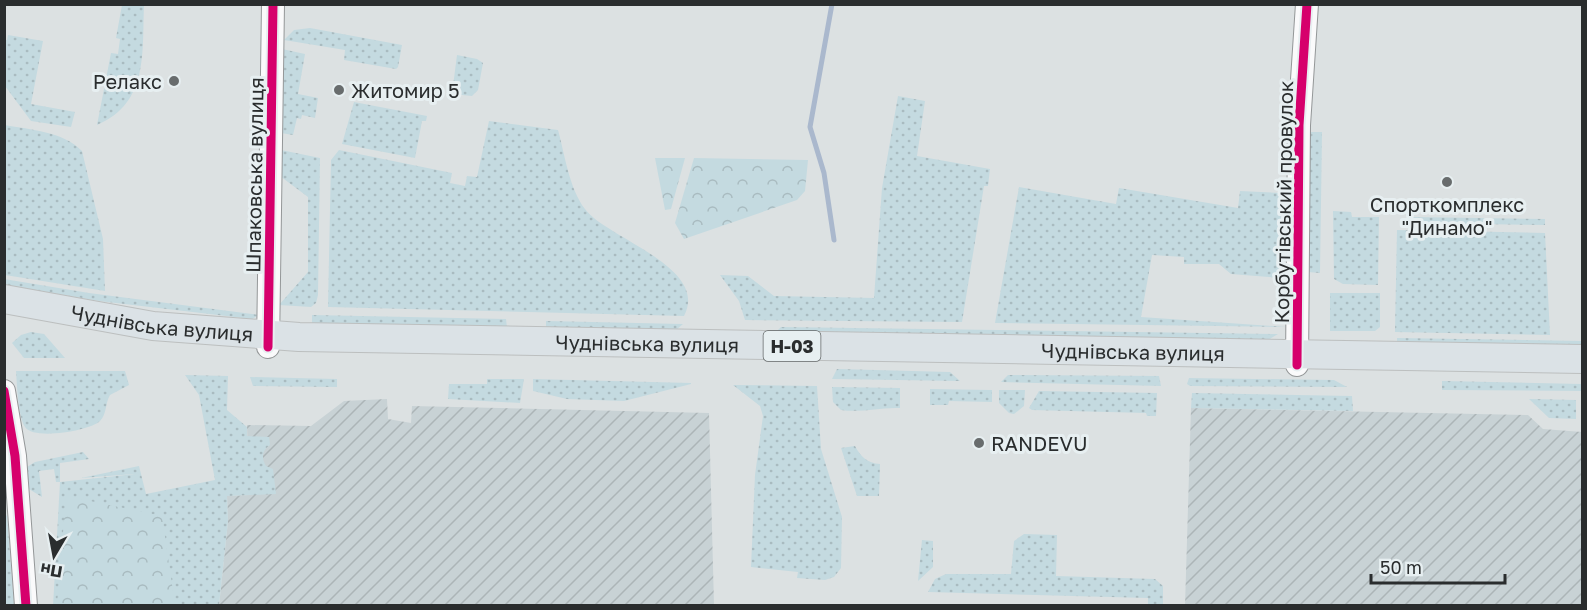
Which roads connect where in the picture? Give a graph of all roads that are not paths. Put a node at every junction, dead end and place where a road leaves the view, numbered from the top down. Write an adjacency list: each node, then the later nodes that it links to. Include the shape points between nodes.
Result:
1 (273, 4): 5 (street, Шпаковська вулиця)
2 (1307, 4): 6 (street, Корбутівський провулок, via 1299,124)
3 (4, 299): 5 (main road, Чуднівська вулиця / Н-03, via 153,327)
4 (4, 312): 5 (main road, Чуднівська вулиця / Н-03, via 168,342)
5 (268, 341): 6 (main road, Чуднівська вулиця / Н-03)
6 (1298, 359): 7 (main road, Чуднівська вулиця / Н-03); 8 (main road, Чуднівська вулиця / Н-03)
7 (1582, 359)
8 (1582, 370)
9 (4, 391): 10 (street, via 15,456)
10 (26, 606)

